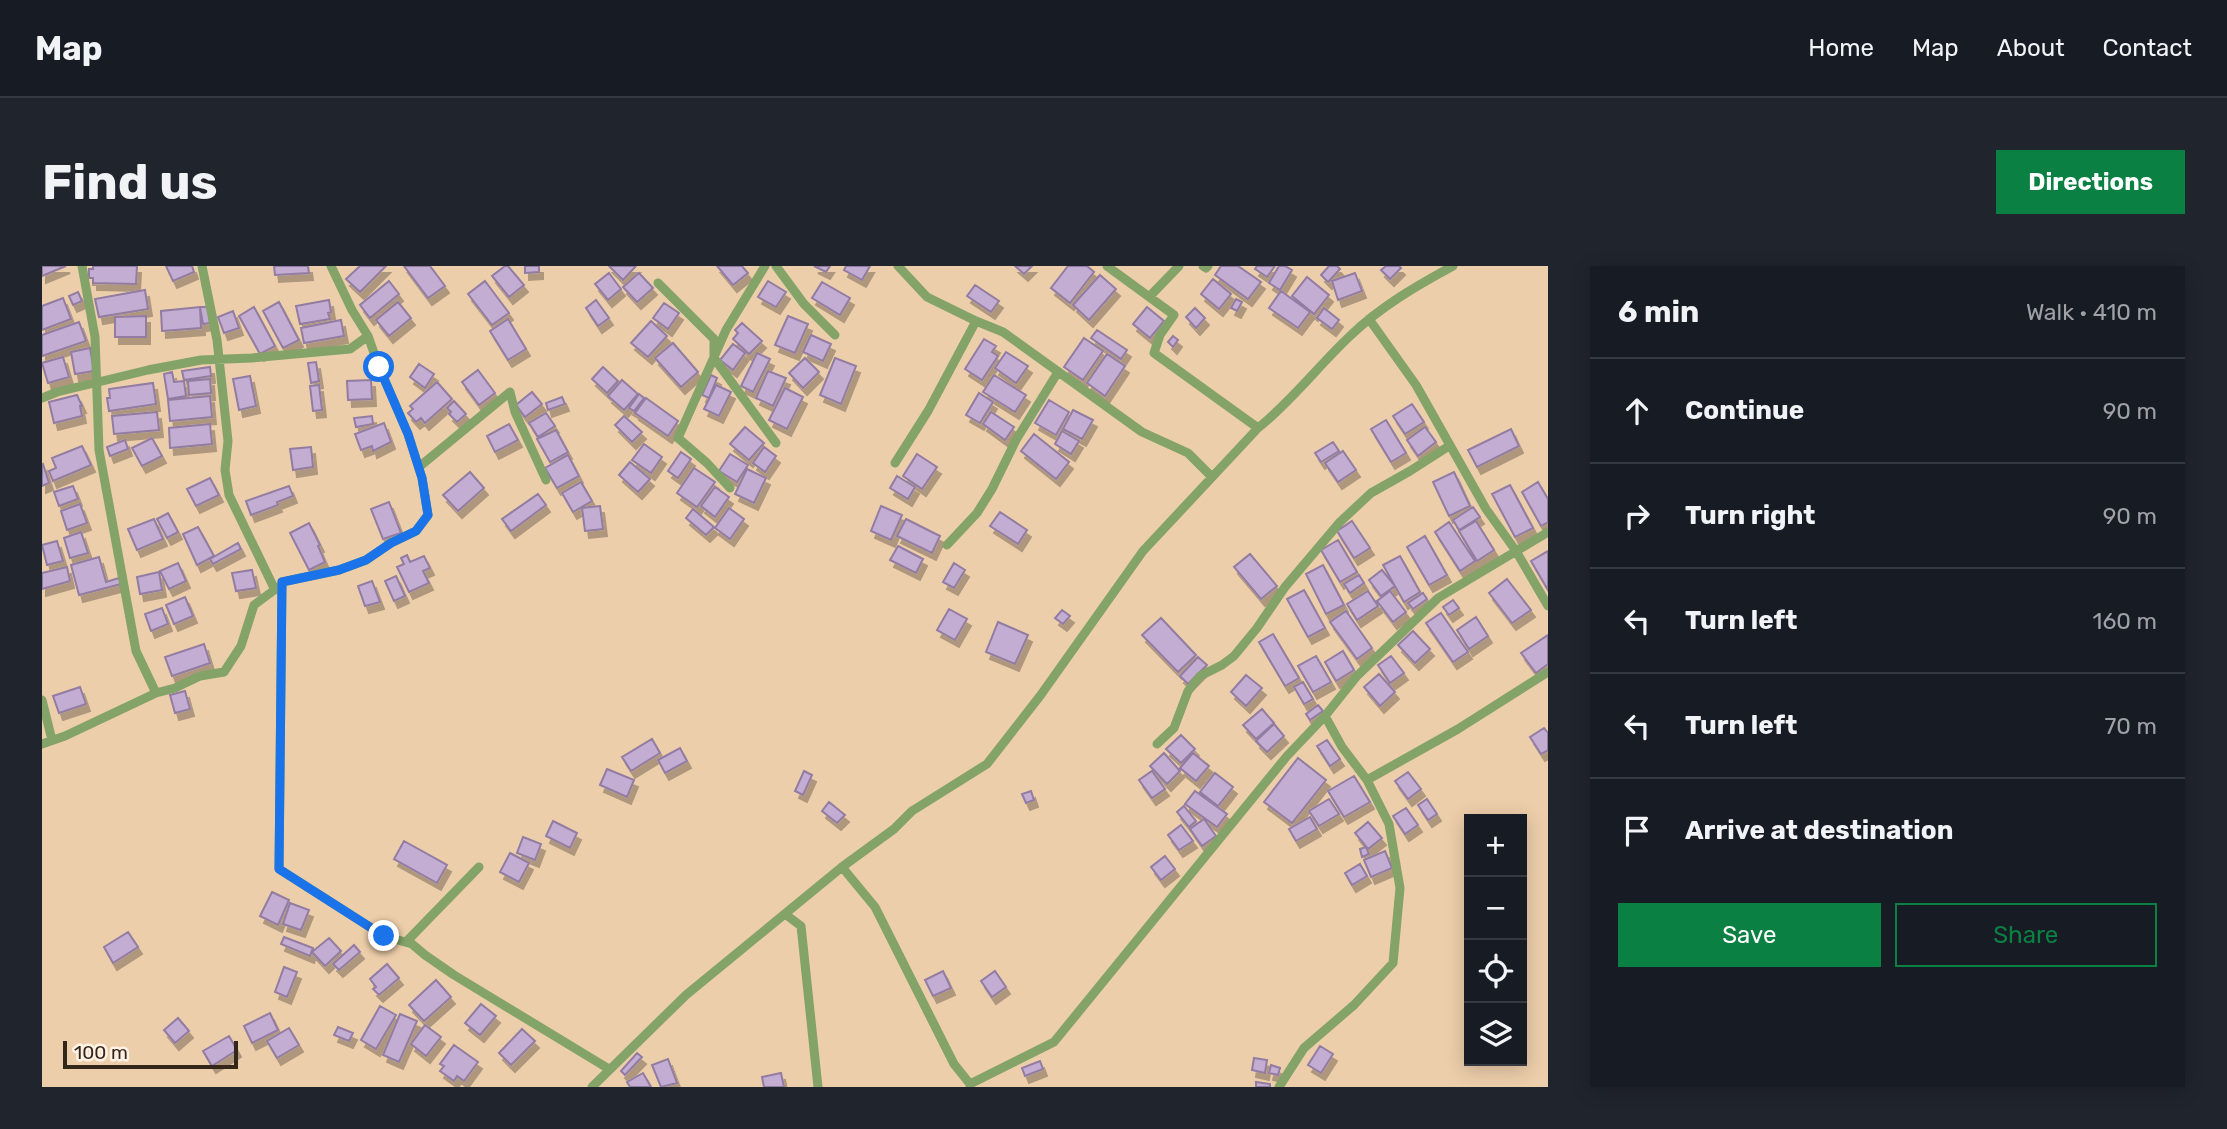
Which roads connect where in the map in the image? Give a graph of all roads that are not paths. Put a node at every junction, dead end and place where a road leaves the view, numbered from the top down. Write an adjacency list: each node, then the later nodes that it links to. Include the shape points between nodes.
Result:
1 (82, 266): 21 (street, via 95,337)
2 (202, 266): 19 (street)
3 (331, 266): 17 (street)
4 (765, 266): 18 (street)
5 (776, 266): 16 (street)
6 (898, 266): 15 (street, via 927,297)
7 (1107, 266): 13 (street)
8 (1178, 266): 13 (street)
9 (1203, 266): 10 (street)
10 (1208, 266)
11 (1453, 266): 14 (street)
12 (658, 283): 18 (street, via 713,339)
13 (1150, 296): 23 (street, via 1174,315 1154,352)
14 (1369, 319): 23 (street); 25 (street, via 1416,385)
15 (976, 321): 20 (street, via 1003,332); 26 (street)
16 (835, 335)
17 (368, 336): 19 (street, via 350,349); 27 (street)
18 (714, 358): 24 (street); 30 (street, via 678,438)
19 (219, 359): 21 (street); 35 (street, via 229,495)
20 (1058, 372): 28 (street, via 1142,432 1188,453); 32 (street, via 977,513)
21 (96, 383): 22 (street); 38 (street, via 99,450 136,651)
22 (42, 398)
23 (1258, 428): 28 (street)
24 (776, 443)
25 (1449, 446): 33 (street); 43 (street, via 1371,493 1340,522 1234,656 1200,676 1188,691 1174,728)
26 (895, 463)
27 (419, 467): 29 (street, via 510,392); 34 (street, via 428,515 416,531 357,564)
28 (1212, 477): 46 (street, via 1143,551 987,764 912,811)
29 (546, 480)
30 (730, 488)
31 (1548, 532): 33 (street)
32 (947, 545)
33 (1516, 551): 36 (street); 40 (street, via 1438,598 1357,676)
34 (282, 582): 35 (street); 48 (street, via 279,869 384,936)
35 (275, 590): 38 (street, via 254,606 241,646 224,671)
36 (1548, 606)
37 (1548, 672): 44 (street)
38 (156, 693): 41 (street)
39 (42, 700): 41 (street)
40 (1325, 716): 44 (street); 50 (street, via 1287,756 1054,1042)
41 (52, 740): 42 (street)
42 (42, 744)
43 (1157, 744)
44 (1367, 780): 53 (street, via 1390,824 1401,888 1393,963 1304,1048)
45 (479, 867): 48 (street)
46 (842, 867): 47 (street); 50 (street, via 875,907 954,1065)
47 (785, 914): 49 (street, via 686,995); 52 (street, via 802,926)
48 (406, 942): 49 (street)
49 (609, 1069): 51 (street)
50 (970, 1086)
51 (592, 1087)
52 (818, 1087)
53 (1279, 1087)

